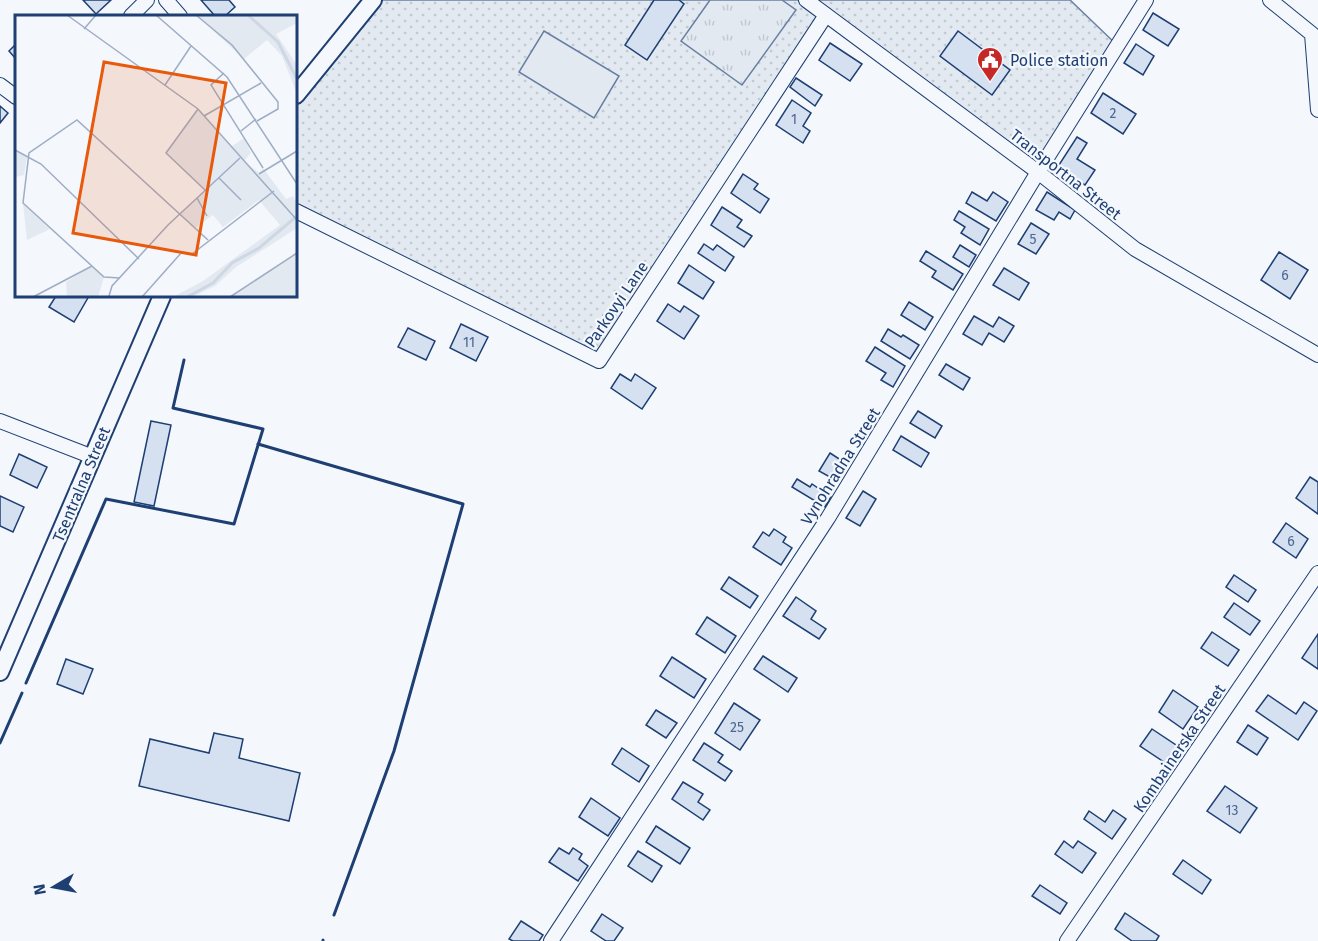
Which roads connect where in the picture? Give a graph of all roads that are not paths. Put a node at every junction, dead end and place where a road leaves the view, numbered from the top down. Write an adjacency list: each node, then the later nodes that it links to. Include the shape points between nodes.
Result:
1 (147, 0): 7 (street)
2 (166, 0): 8 (street)
3 (373, 0): 11 (street)
4 (806, 0): 9 (street, Transportna Street)
5 (1146, 0): 14 (street, Vynohradna Street)
6 (1270, 0): 13 (street, via 1312,34)
7 (132, 15)
8 (179, 15)
9 (826, 15): 14 (street, Transportna Street); 15 (street, Parkovyi Lane, via 599,361)
10 (0, 85): 12 (street)
11 (297, 94)
12 (15, 96)
13 (1318, 110)
14 (1038, 172): 17 (street, Transportna Street, via 1135,249); 22 (street, Vynohradna Street, via 828,518)
15 (297, 211)
16 (162, 297): 19 (street, Tsentralna Street)
17 (1318, 355)
18 (0, 421): 19 (street)
19 (93, 457): 21 (street, Tsentralna Street)
20 (1318, 573): 23 (street, Kombainerska Street)
21 (0, 672)
22 (551, 941)
23 (1067, 941)

